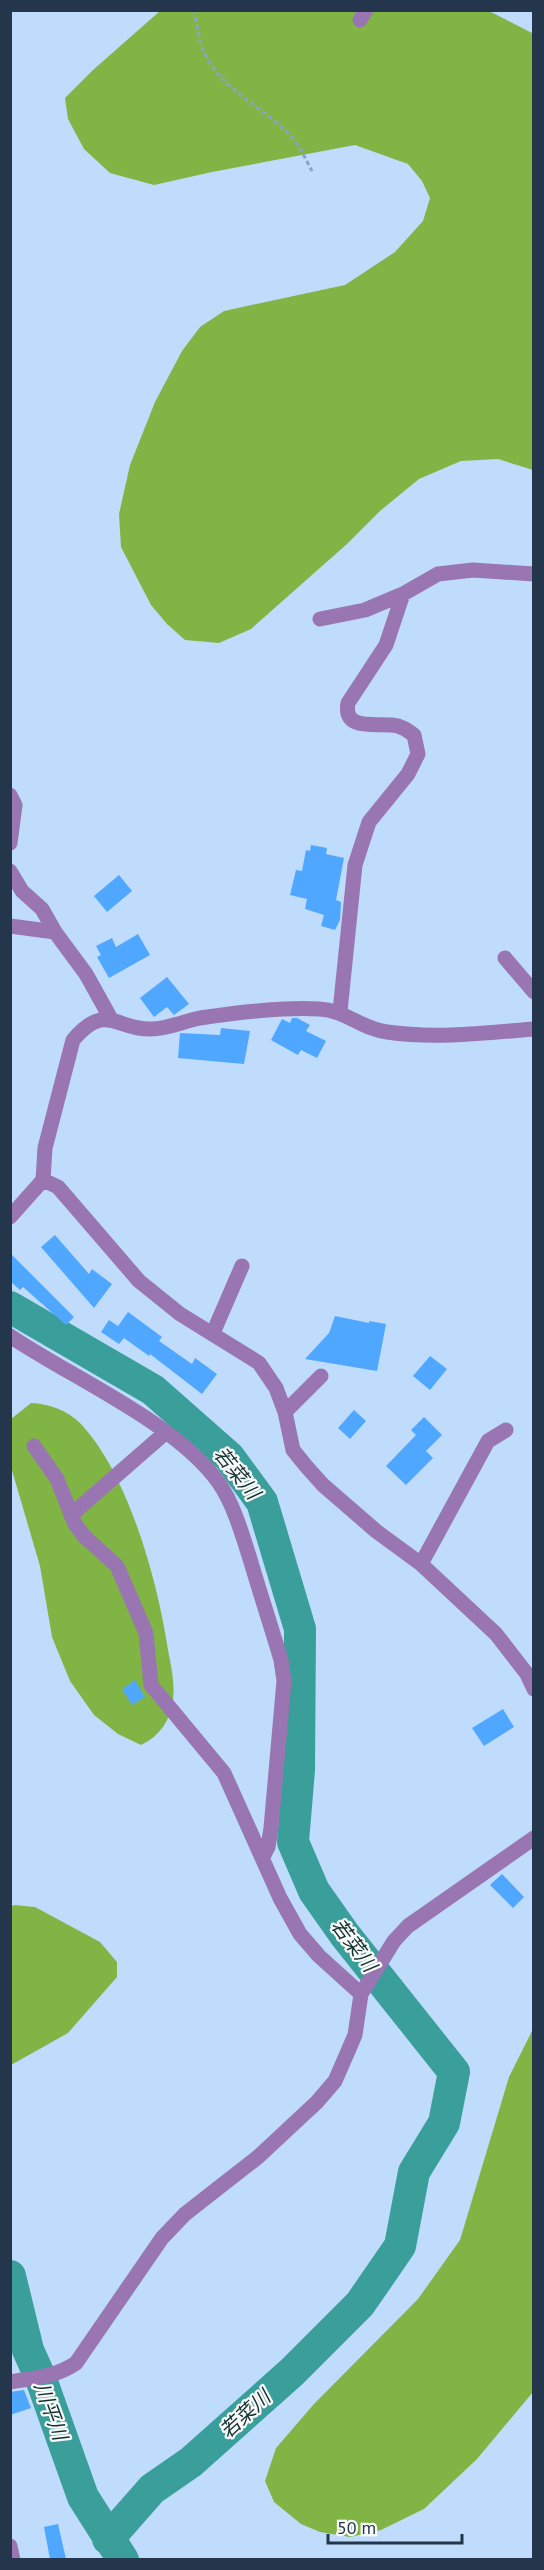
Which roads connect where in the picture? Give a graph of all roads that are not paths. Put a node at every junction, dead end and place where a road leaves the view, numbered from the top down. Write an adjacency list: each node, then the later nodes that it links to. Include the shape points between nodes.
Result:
1 (534, 574): 2 (street, via 473,570 438,574)
2 (403, 594): 3 (street, via 365,610); 11 (street, via 386,645 347,710 359,725 404,728 414,735 418,754 408,774 369,822 355,864)
3 (320, 619)
4 (10, 795): 5 (street, via 15,805)
5 (10, 843)
6 (10, 871): 8 (street, via 22,891 42,909)
7 (10, 926): 8 (street)
8 (55, 932): 12 (street, via 86,974)
9 (505, 958): 10 (street)
10 (534, 992)
11 (340, 1011): 12 (street, via 260,1011 198,1018 150,1029); 13 (street, via 372,1029 386,1032)
12 (111, 1019): 14 (street, via 82,1029 73,1040 45,1148)
13 (534, 1029)
14 (43, 1180): 15 (street); 17 (street, via 58,1187 139,1281 180,1314)
15 (10, 1217)
16 (242, 1266): 17 (street)
17 (213, 1333): 20 (street, via 259,1363 276,1388)
18 (10, 1336): 22 (street)
19 (321, 1376): 20 (street)
20 (285, 1412): 25 (street, via 293,1450 323,1485)
21 (506, 1430): 25 (street, via 488,1441)
22 (165, 1433): 24 (street); 28 (street, via 189,1449 220,1484 238,1524 282,1660 284,1681 271,1828)
23 (34, 1446): 24 (street, via 57,1479)
24 (71, 1515): 28 (street, via 84,1536 117,1566 146,1633 151,1685 224,1773)
25 (421, 1564): 26 (street, via 496,1634)
26 (534, 1689)
27 (534, 1838): 29 (street, via 408,1926)
28 (263, 1857): 29 (street, via 300,1934 319,1956)
29 (363, 1990): 30 (street, via 355,2035 335,2081 317,2102 162,2238 76,2363 52,2375)
30 (10, 2382)
31 (10, 2546): 32 (street)
32 (13, 2559)

